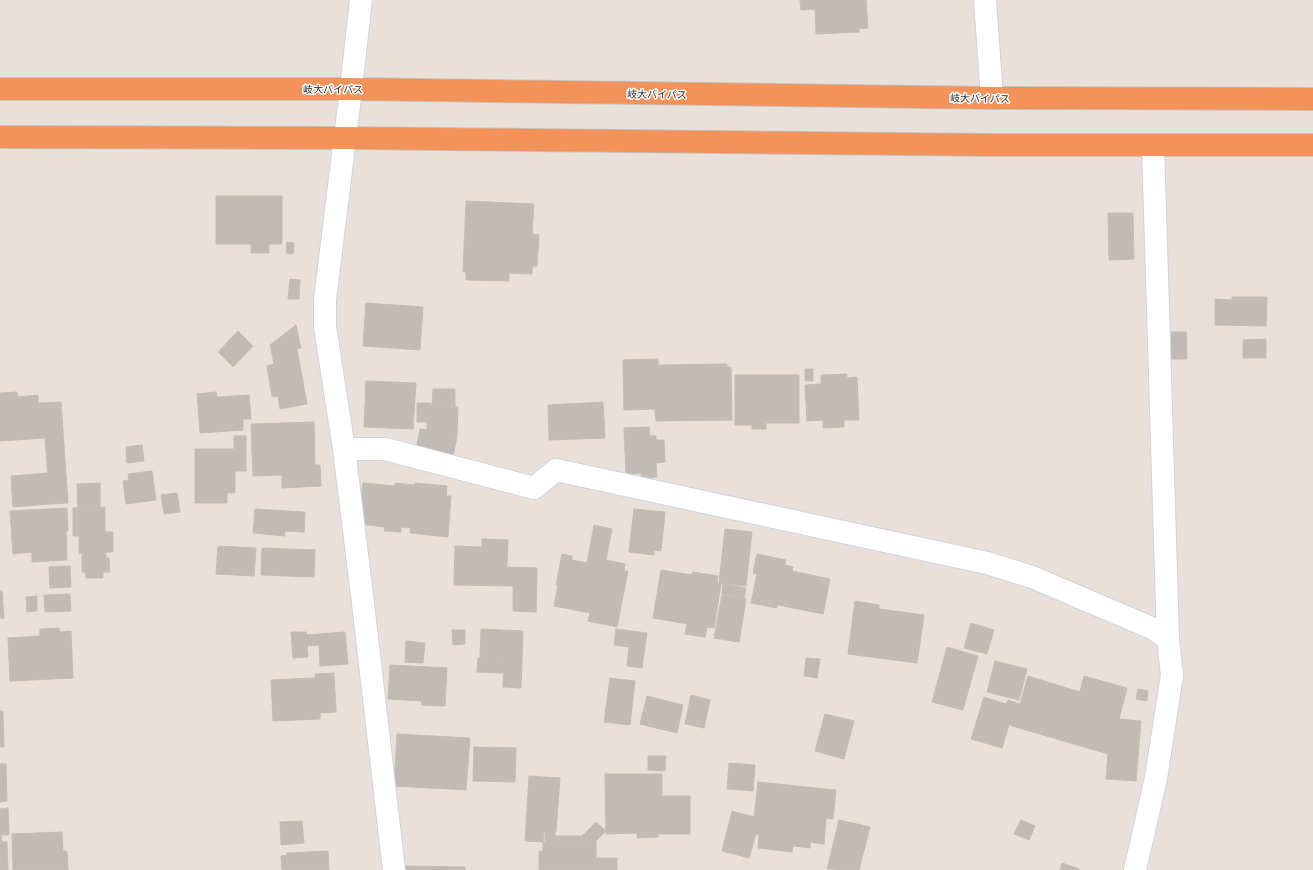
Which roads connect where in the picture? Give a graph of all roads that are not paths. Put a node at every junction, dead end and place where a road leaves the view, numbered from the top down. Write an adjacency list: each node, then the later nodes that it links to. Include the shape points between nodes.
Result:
1 (361, 0): 4 (street)
2 (985, 0): 5 (street)
3 (0, 89): 4 (highway, 岐大バイパス)
4 (351, 89): 5 (highway, 岐大バイパス); 8 (street)
5 (992, 98): 6 (highway, 岐大バイパス)
6 (1313, 99)
7 (0, 137): 8 (highway)
8 (345, 138): 10 (highway); 11 (street, via 325,300 325,327)
9 (1313, 145): 10 (highway)
10 (1153, 146): 12 (street)
11 (344, 449): 12 (street, via 385,449 534,488 556,470 987,563 1032,577 1154,629); 13 (street)
12 (1168, 638): 14 (street, via 1172,675 1156,778)
13 (394, 870)
14 (1135, 870)

